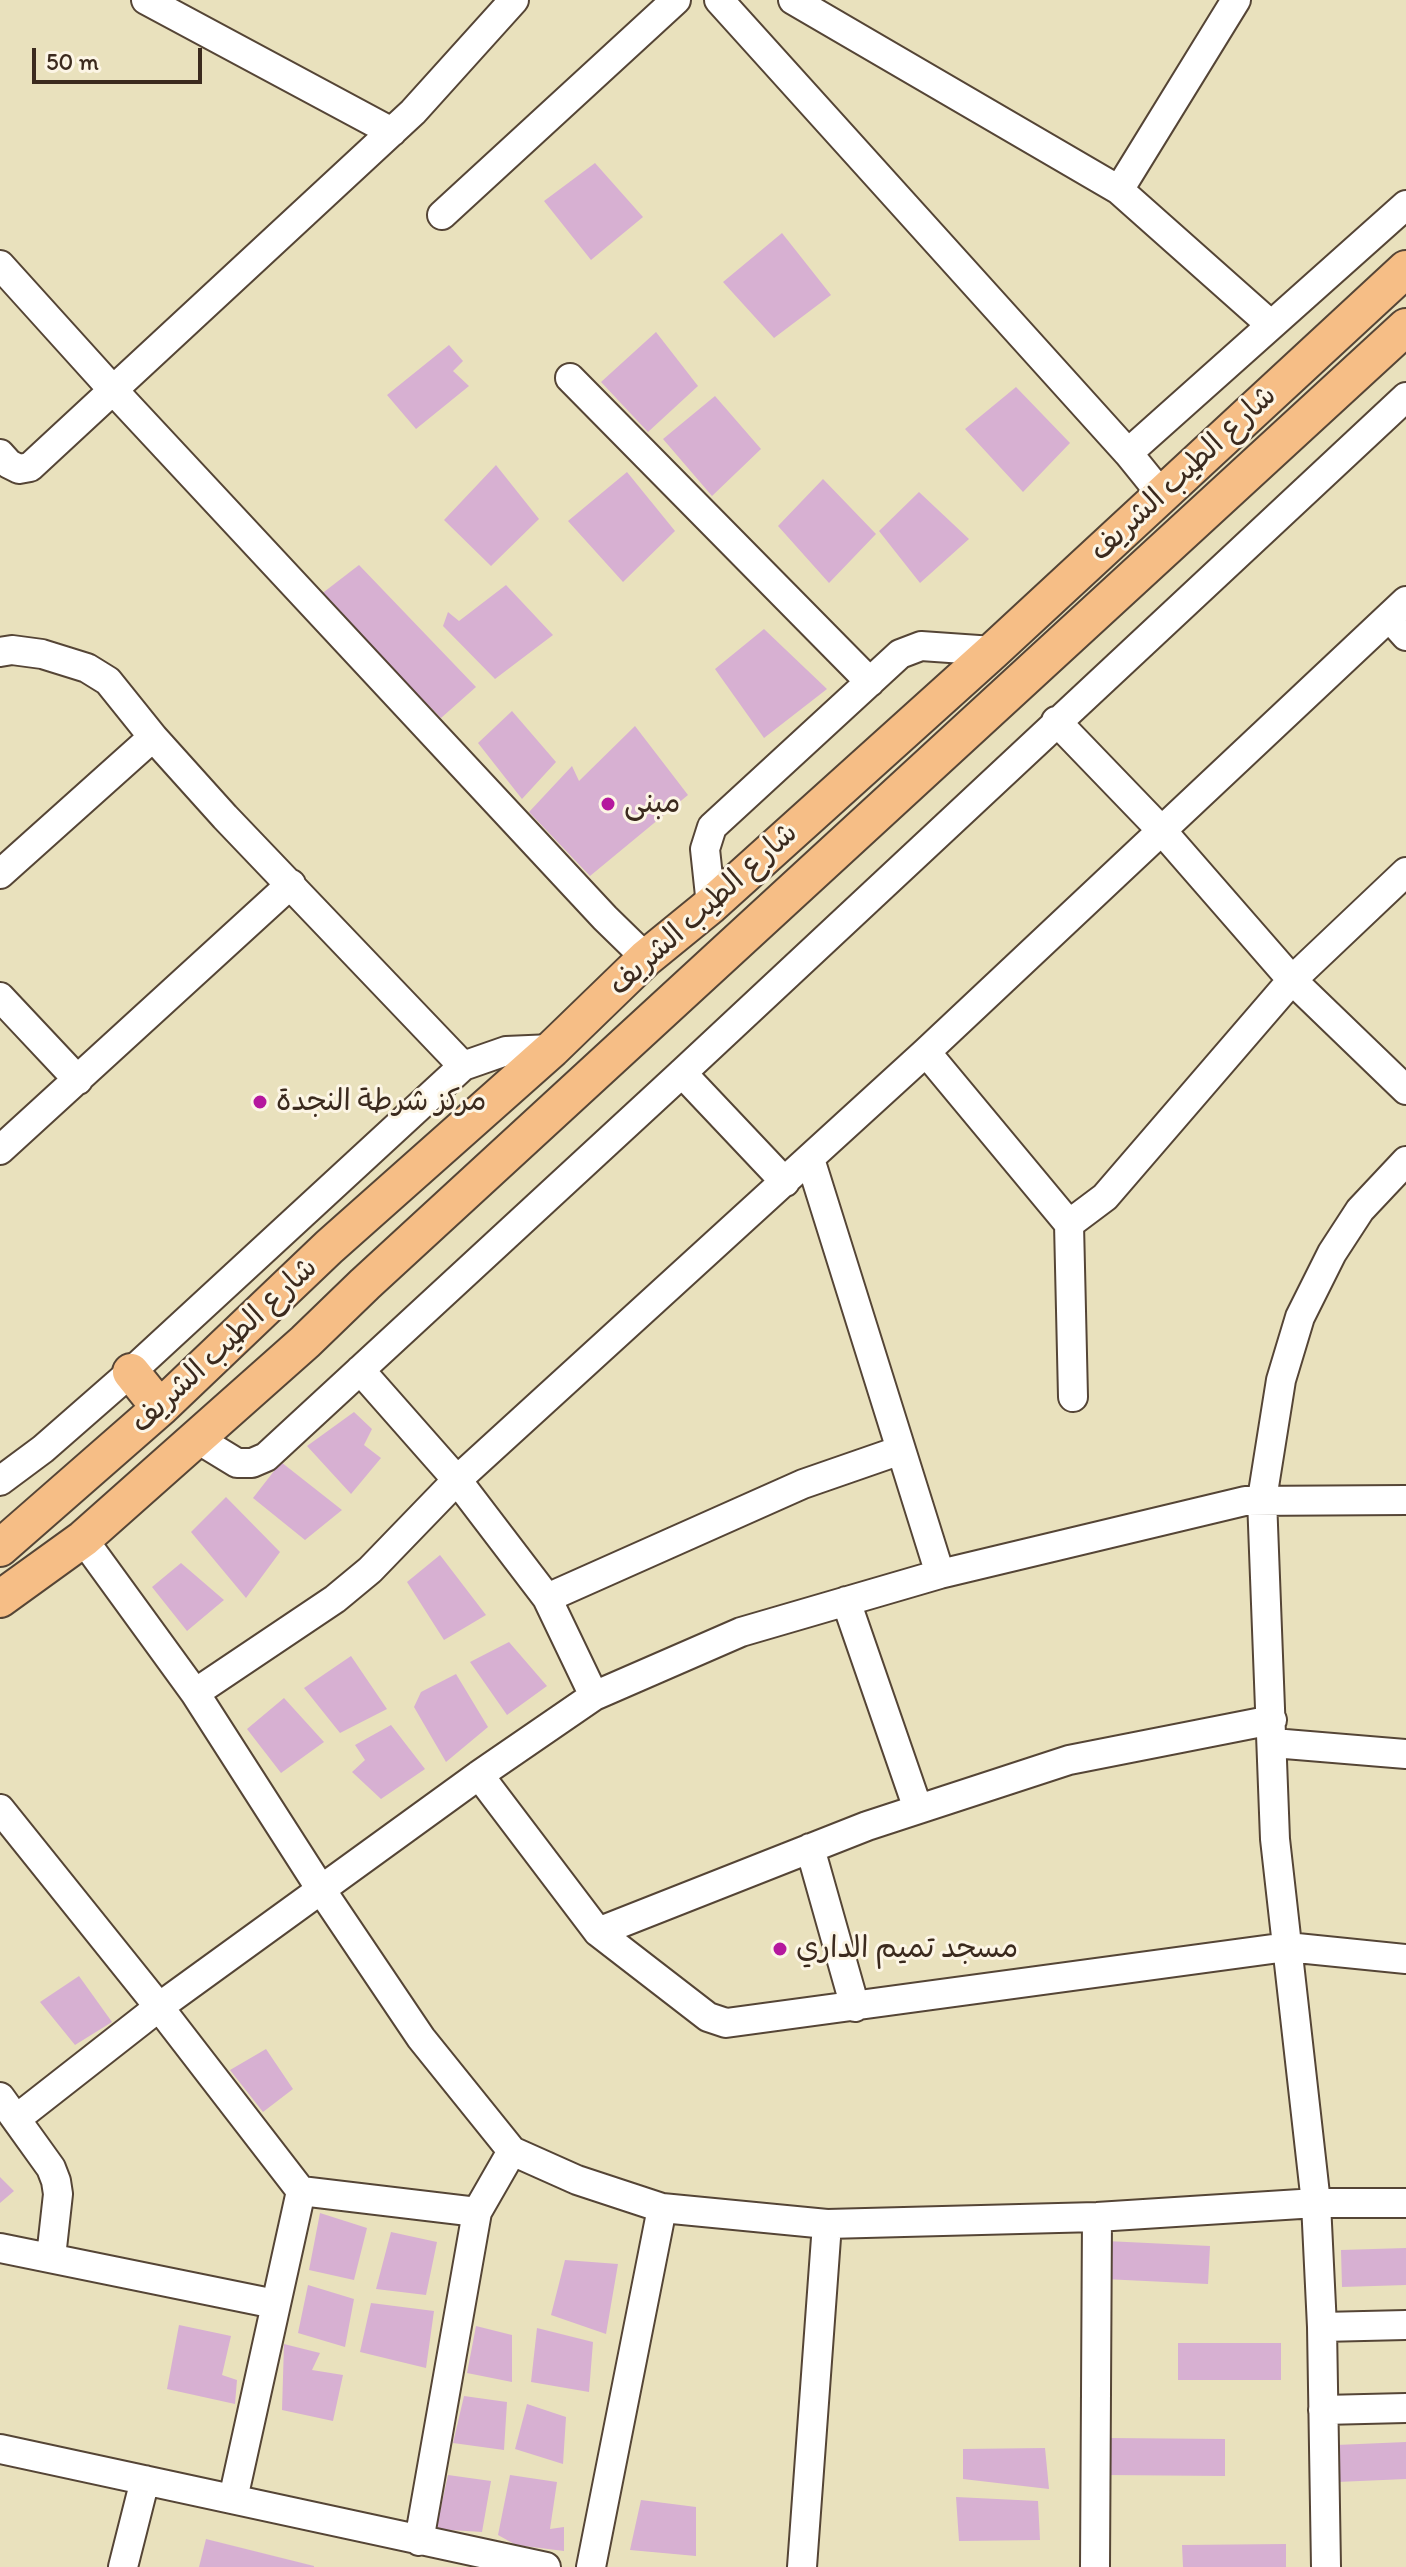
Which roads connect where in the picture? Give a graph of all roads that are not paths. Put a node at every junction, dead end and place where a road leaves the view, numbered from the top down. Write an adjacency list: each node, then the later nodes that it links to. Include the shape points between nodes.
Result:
1 (146, 0): 7 (street)
2 (514, 0): 7 (street)
3 (676, 0): 10 (street)
4 (719, 0): 18 (street)
5 (793, 0): 8 (street)
6 (1236, 0): 8 (street)
7 (392, 132): 16 (street)
8 (1119, 190): 13 (street)
9 (1406, 205): 13 (street)
10 (442, 215)
11 (0, 265): 16 (street)
12 (1406, 269): 20 (main road, شارع الطيب الشريف)
13 (1271, 325): 18 (street)
14 (1406, 327): 46 (main road, شارع الطيب الشريف)
15 (570, 378): 24 (street)
16 (113, 390): 19 (street, via 30,467 19,469); 32 (street)
17 (1406, 397): 25 (street)
18 (1128, 453): 20 (street)
19 (0, 454)
20 (1162, 495): 22 (main road, شارع الطيب الشريف)
21 (1400, 618): 27 (street)
22 (993, 651): 24 (street, via 913,647); 31 (main road, شارع الطيب الشريف)
23 (0, 652): 26 (street, via 42,654 87,668 108,681)
24 (870, 682): 31 (street, via 712,827 705,849)
25 (1056, 721): 27 (street); 38 (street)
26 (153, 737): 29 (street); 30 (street)
27 (1163, 832): 33 (street); 36 (street)
28 (1406, 872): 33 (street)
29 (0, 874)
30 (291, 884): 37 (street); 39 (street)
31 (711, 905): 32 (main road, شارع الطيب الشريف)
32 (646, 958): 35 (main road, شارع الطيب الشريف)
33 (1292, 980): 40 (street); 47 (street, via 1105,1197)
34 (0, 997): 39 (street)
35 (552, 1049): 37 (street, via 506,1051); 45 (main road, شارع الطيب الشريف)
36 (926, 1052): 42 (street); 47 (street)
37 (463, 1066): 51 (street)
38 (682, 1073): 44 (street); 50 (street)
39 (78, 1080): 41 (street)
40 (1406, 1090)
41 (0, 1150)
42 (810, 1159): 44 (street); 55 (street)
43 (1406, 1161): 58 (street, via 1360,1210 1300,1317 1281,1380)
44 (785, 1182): 56 (street)
45 (399, 1184): 46 (main road, via 398,1202 405,1215); 48 (main road, شارع الطيب الشريف)
46 (432, 1224): 49 (main road, شارع الطيب الشريف)
47 (1069, 1224): 52 (street)
48 (329, 1247): 49 (main road, via 361,1248 367,1256); 53 (main road, شارع الطيب الشريف)
49 (365, 1284): 54 (main road, شارع الطيب الشريف)
50 (360, 1370): 54 (street, via 266,1457 252,1463 237,1463); 56 (street)
51 (131, 1372): 53 (main road); 57 (street)
52 (1073, 1397)
53 (160, 1408): 61 (main road, شارع الطيب الشريف)
54 (196, 1438): 60 (main road, شارع الطيب الشريف)
55 (901, 1450): 62 (street); 63 (street, via 803,1484)
56 (457, 1480): 63 (street); 66 (street, via 335,1599)
57 (0, 1481)
58 (1262, 1499): 59 (street); 62 (street); 68 (street)
59 (1406, 1500)
60 (83, 1539): 64 (main road, شارع الطيب الشريف); 66 (street)
61 (0, 1548)
62 (940, 1574): 65 (street)
63 (547, 1598): 67 (street)
64 (0, 1599)
65 (846, 1601): 67 (street, via 741,1632); 72 (street)
66 (195, 1693): 75 (street)
67 (594, 1696): 70 (street)
68 (1273, 1731): 69 (street); 72 (street, via 1069,1760); 77 (street, via 1275,1839)
69 (1406, 1754)
70 (479, 1775): 75 (street); 76 (street)
71 (0, 1809): 73 (street)
72 (918, 1809): 74 (street)
73 (10, 1840): 79 (street)
74 (810, 1848): 76 (street); 80 (street)
75 (322, 1891): 79 (street); 82 (street, via 421,2038)
76 (598, 1932): 80 (street, via 708,2017 726,2023)
77 (1287, 1947): 78 (street); 80 (street); 84 (street)
78 (1406, 1959)
79 (159, 2007): 81 (street); 83 (street)
80 (855, 2007)
81 (8, 2108): 91 (street, via 56,2181)
82 (512, 2151): 86 (street, via 577,2180); 87 (street)
83 (301, 2191): 87 (street); 92 (street)
84 (1316, 2203): 85 (street); 88 (street); 94 (street)
85 (1406, 2203)
86 (662, 2208): 89 (street); 103 (street)
87 (477, 2212): 100 (street)
88 (1097, 2217): 89 (street); 105 (street)
89 (827, 2224): 104 (street)
90 (0, 2248): 91 (street)
91 (51, 2257): 92 (street)
92 (275, 2304): 99 (street)
93 (1406, 2325): 94 (street)
94 (1322, 2327): 96 (street)
95 (1406, 2408): 96 (street)
96 (1323, 2410): 106 (street)
97 (0, 2449): 98 (street)
98 (145, 2480): 99 (street); 101 (street)
99 (233, 2499): 100 (street)
100 (419, 2541): 102 (street)
101 (123, 2567)
102 (546, 2567)
103 (591, 2567)
104 (802, 2567)
105 (1095, 2567)
106 (1326, 2567)

